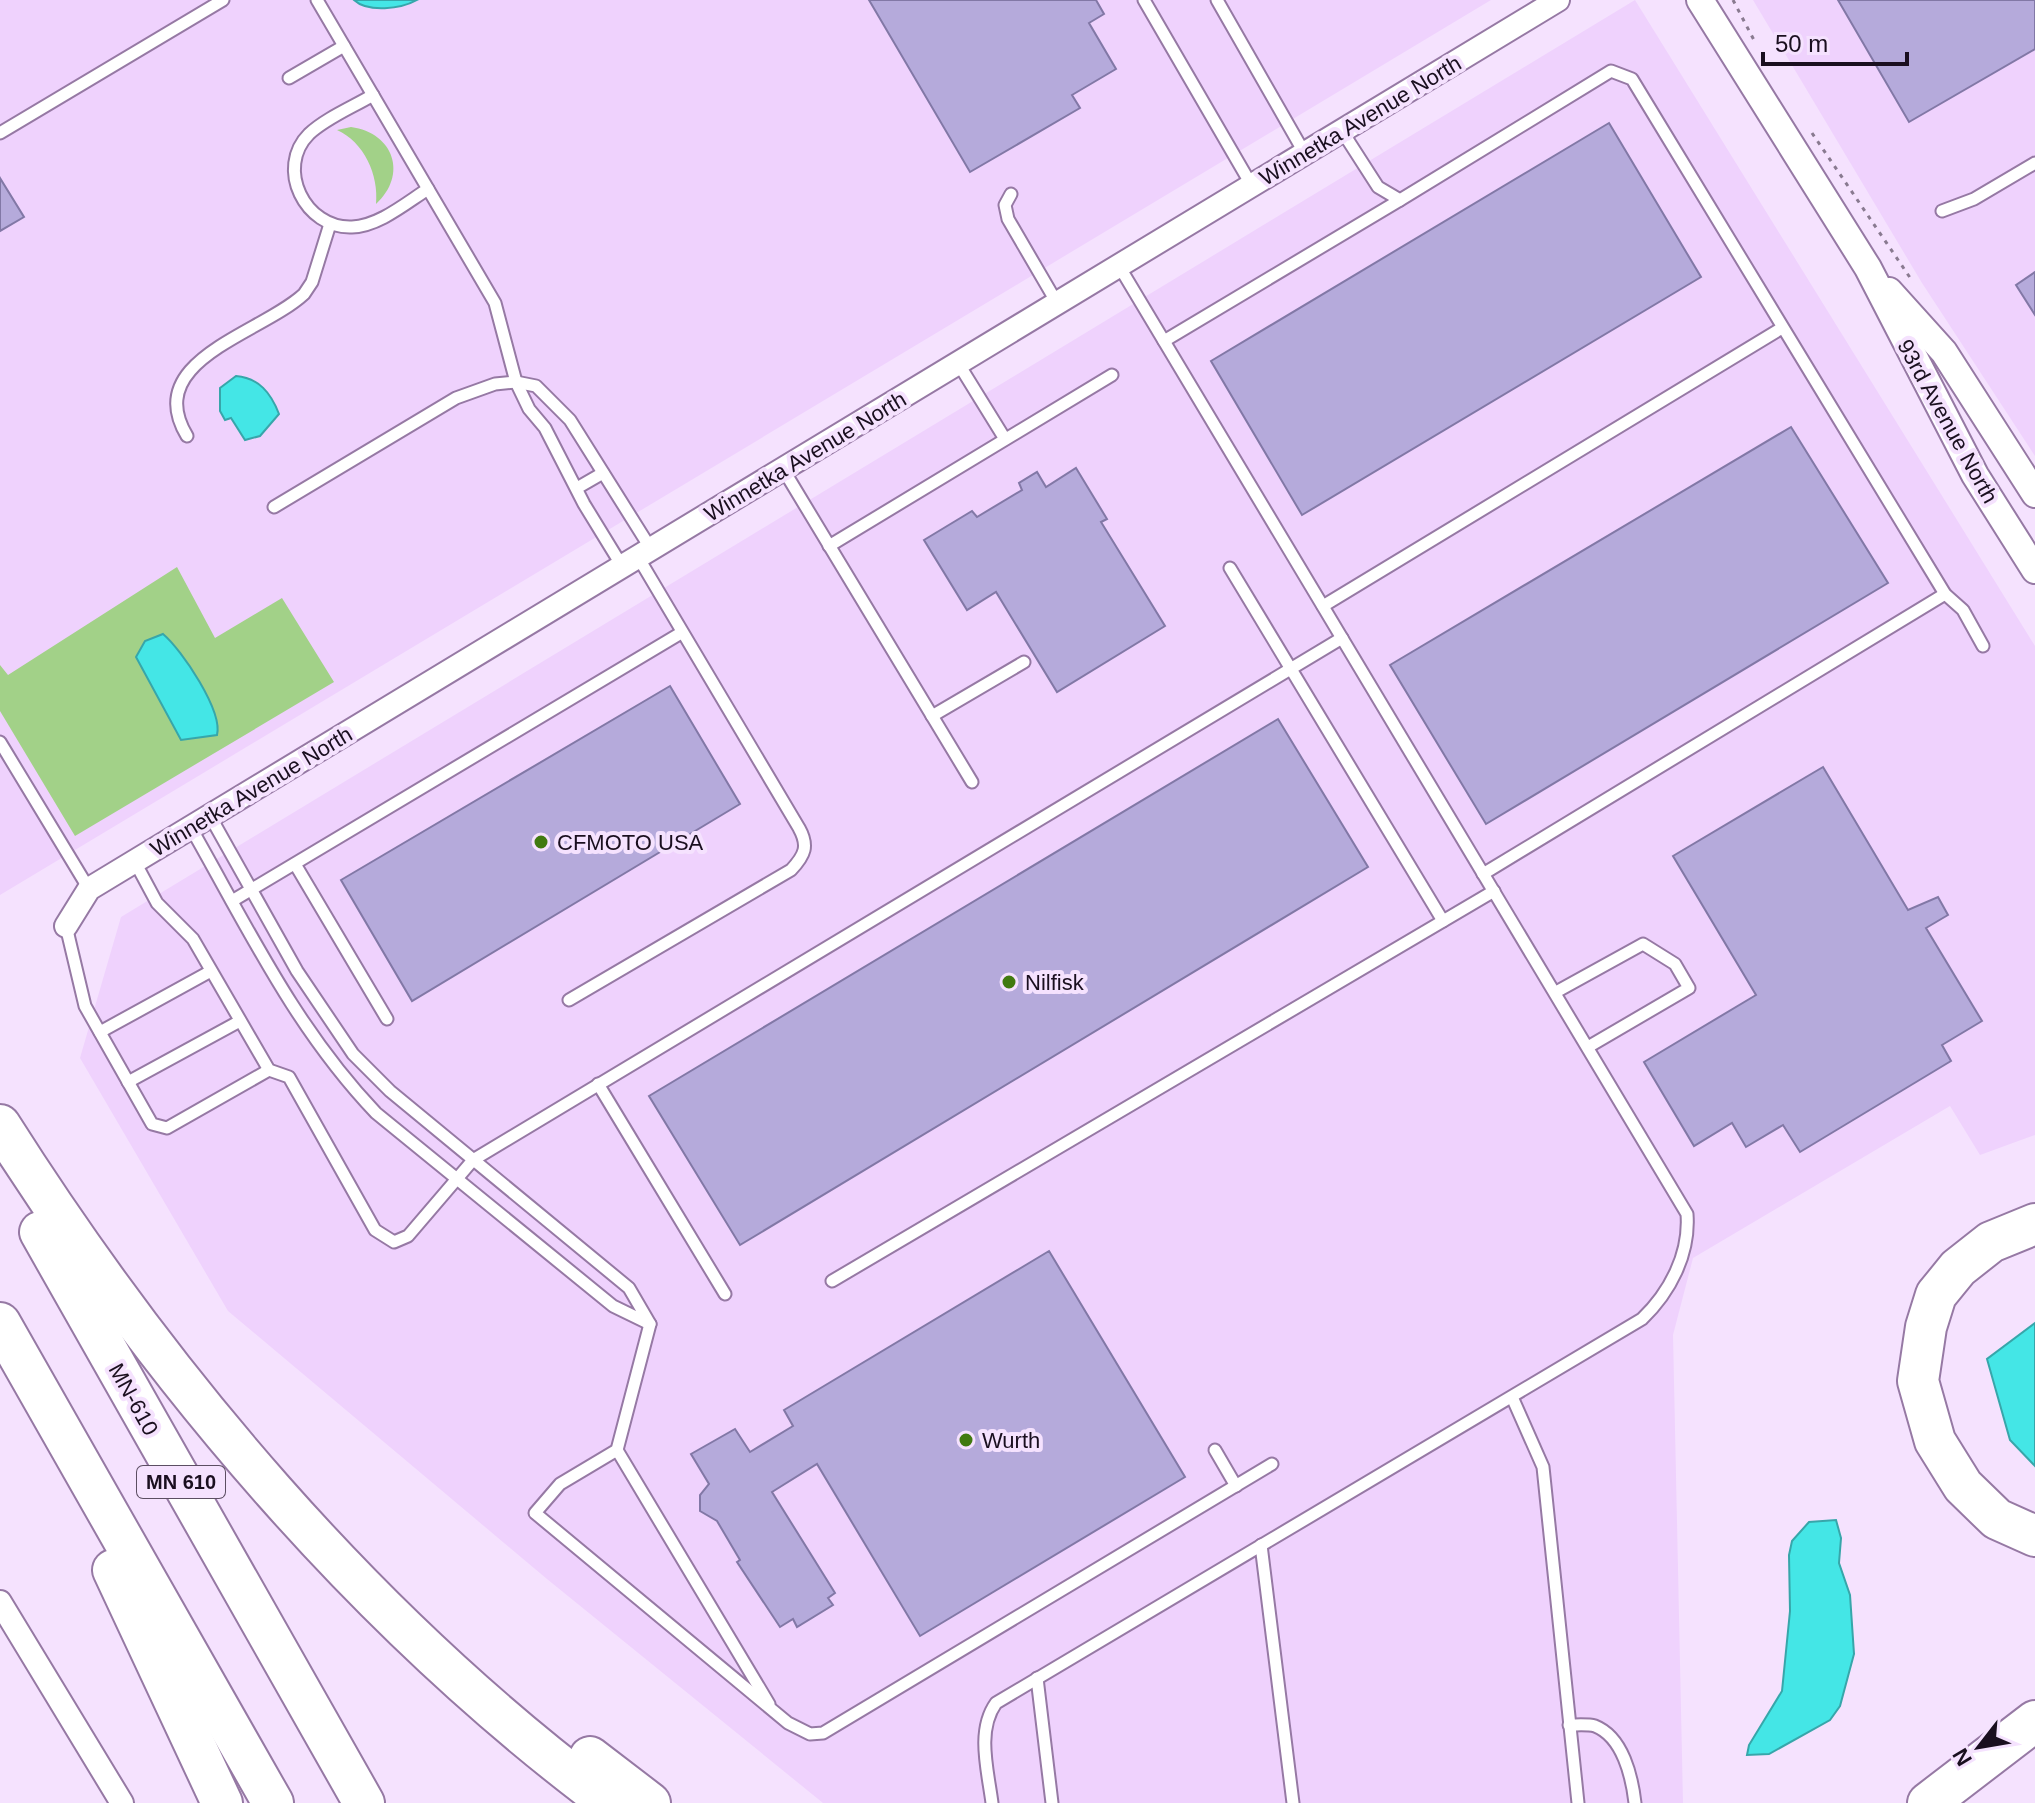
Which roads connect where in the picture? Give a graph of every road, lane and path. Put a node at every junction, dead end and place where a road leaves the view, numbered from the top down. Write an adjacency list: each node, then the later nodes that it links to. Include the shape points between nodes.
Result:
1 (223, 0): 14 (lane)
2 (317, 0): 8 (lane)
3 (1144, 0): 17 (lane)
4 (1217, 0): 15 (lane)
5 (1558, 0): 13 (street, Winnetka Avenue North)
6 (1700, 0): 24 (street, 93rd Avenue North)
7 (1733, 0): 9 (path)
8 (344, 46): 10 (lane); 11 (lane)
9 (1759, 51)
10 (289, 78)
11 (373, 95): 18 (lane); 22 (lane, via 310,133 300,148 295,165 302,199)
12 (1809, 127): 25 (path)
13 (1342, 131): 15 (street, Winnetka Avenue North); 20 (lane, via 1378,187)
14 (0, 133)
15 (1305, 154): 17 (street, Winnetka Avenue North)
16 (2035, 163): 21 (lane, via 1974,199)
17 (1252, 186): 23 (street, Winnetka Avenue North)
18 (428, 189): 22 (lane, via 368,225); 31 (lane, via 495,303)
19 (1011, 194): 26 (lane, via 1005,205 1008,219)
20 (1400, 200): 27 (lane, via 1611,71 1632,79); 28 (lane)
21 (1942, 211)
22 (330, 224): 32 (lane, via 304,294 200,360 181,378 174,400 176,419)
23 (1119, 266): 26 (street, Winnetka Avenue North); 28 (lane)
24 (1868, 268): 37 (street, 93rd Avenue North, via 1944,352); 42 (street, 93rd Avenue North, via 1975,475)
25 (1913, 282)
26 (1057, 303): 29 (street, Winnetka Avenue North)
27 (1782, 328): 43 (lane); 44 (lane)
28 (1164, 341): 44 (lane)
29 (958, 363): 33 (lane); 34 (street, Winnetka Avenue North)
30 (1112, 375): 33 (lane)
31 (516, 382): 35 (lane, via 536,386 554,399); 36 (lane); 38 (lane, via 456,398)
32 (187, 436)
33 (1005, 439): 39 (lane)
34 (783, 469): 39 (lane); 40 (street, Winnetka Avenue North)
35 (603, 473): 36 (lane); 40 (lane)
36 (577, 488): 40 (lane)
37 (2035, 494)
38 (274, 507)
39 (829, 546): 50 (lane)
40 (637, 558): 45 (lane); 53 (street, Winnetka Avenue North)
41 (1230, 568): 49 (lane)
42 (2035, 570)
43 (1945, 594): 47 (lane, via 1963,610); 57 (lane)
44 (1323, 606): 46 (lane)
45 (681, 633): 56 (lane); 66 (lane, via 806,840 804,856 791,870)
46 (1342, 638): 49 (lane); 57 (lane)
47 (1983, 646)
48 (1024, 662): 50 (lane)
49 (1291, 669): 62 (lane); 73 (lane)
50 (932, 716): 52 (lane)
51 (0, 742): 58 (lane)
52 (972, 782)
53 (210, 816): 54 (street, Winnetka Avenue North); 59 (lane)
54 (191, 828): 55 (street, Winnetka Avenue North); 61 (lane)
55 (135, 862): 58 (street, Winnetka Avenue North); 64 (lane, via 157,903 193,939)
56 (295, 864): 59 (lane); 67 (lane)
57 (1483, 874): 60 (lane)
58 (89, 889): 63 (street, Winnetka Avenue North)
59 (252, 890): 61 (lane); 75 (lane, via 353,1054)
60 (1494, 891): 62 (lane); 65 (lane)
61 (232, 901): 77 (lane, via 320,1050 376,1113)
62 (1443, 921): 79 (lane)
63 (66, 926): 69 (lane, via 80,991)
64 (211, 971): 68 (lane); 69 (lane)
65 (1556, 992): 70 (lane); 70 (lane, via 1643,944 1675,964 1689,988)
66 (569, 1000)
67 (387, 1019)
68 (240, 1021): 71 (lane); 72 (lane)
69 (100, 1032): 72 (lane)
70 (1588, 1047): 85 (lane, via 1687,1214 1688,1232 1664,1298 1642,1319)
71 (269, 1070): 72 (lane, via 167,1128 152,1124); 77 (lane, via 289,1077 375,1230 385,1238 394,1242 408,1236)
72 (128, 1082)
73 (598, 1084): 75 (lane); 80 (lane)
74 (0, 1125): 84 (highway, via 73,1240)
75 (473, 1160): 77 (lane); 82 (lane, via 629,1288)
76 (0, 1161): 101 (highway, MN-610 / MN 610)
77 (457, 1179): 82 (lane, via 613,1306)
78 (2035, 1224): 90 (highway, via 1991,1242 1958,1268 1936,1295 1918,1381 1935,1441 1963,1486 1997,1519)
79 (832, 1281)
80 (725, 1294)
81 (0, 1323): 100 (highway, MN 610)
82 (650, 1324): 86 (lane)
83 (0, 1341): 99 (highway)
84 (169, 1363): 102 (highway, via 264,1479 348,1570 452,1671); 103 (highway, via 318,1513 452,1636)
85 (1512, 1397): 91 (lane); 96 (lane, via 1543,1467)
86 (617, 1450): 94 (lane); 94 (lane, via 560,1484 535,1513)
87 (1215, 1450): 89 (lane)
88 (1272, 1464): 89 (lane)
89 (1236, 1486): 94 (lane, via 823,1733 810,1734)
90 (2035, 1536)
91 (1261, 1545): 93 (lane); 106 (lane)
92 (0, 1602): 98 (street)
93 (1037, 1678): 104 (lane, via 996,1703 987,1715 984,1743); 105 (lane)
94 (773, 1711)
95 (2035, 1721): 109 (highway)
96 (1569, 1725): 107 (lane); 108 (lane, via 1594,1726 1607,1735 1631,1774)
97 (2035, 1733): 110 (highway)
98 (122, 1803)
99 (222, 1803)
100 (273, 1803)
101 (364, 1803)
102 (609, 1803)
103 (650, 1803)
104 (992, 1803)
105 (1052, 1803)
106 (1293, 1803)
107 (1578, 1803)
108 (1635, 1803)
109 (1928, 1803)
110 (1959, 1803)

